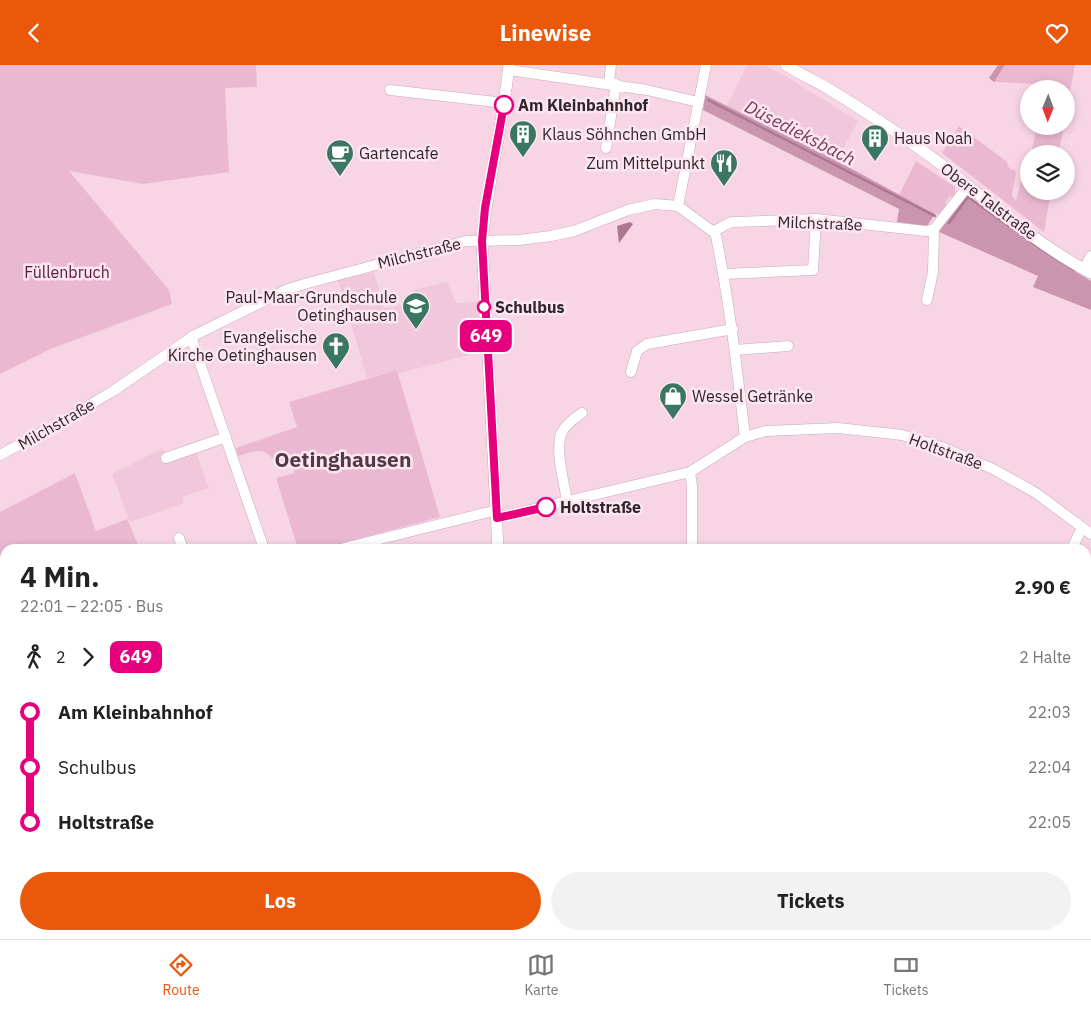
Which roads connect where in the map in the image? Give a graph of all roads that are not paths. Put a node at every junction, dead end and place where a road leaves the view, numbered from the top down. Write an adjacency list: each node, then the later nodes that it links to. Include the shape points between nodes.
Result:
1 (611, 65): 5 (street)
2 (706, 65): 8 (street)
3 (786, 65): 10 (street, Obere Talstraße, via 887,126)
4 (509, 68): 5 (street); 7 (street)
5 (612, 84): 8 (street); 9 (street)
6 (390, 91): 7 (street)
7 (505, 103): 15 (street)
8 (698, 103): 11 (street)
9 (606, 148)
10 (968, 186): 13 (street); 17 (street, Obere Talstraße, via 1035,237)
11 (678, 206): 14 (street); 15 (street, Milchstraße, via 665,203 646,205 552,236)
12 (816, 219): 13 (street, Milchstraße, via 918,231); 14 (street, Milchstraße, via 734,222); 18 (street, via 813,271)
13 (934, 229): 19 (street, via 933,272)
14 (715, 231): 18 (street)
15 (482, 241): 21 (street, Milchstraße, via 466,241 288,289); 32 (street)
16 (1091, 255): 17 (street)
17 (1088, 271)
18 (724, 274): 20 (street)
19 (927, 300)
20 (732, 329): 23 (street); 24 (street, via 646,344 637,351)
21 (191, 337): 26 (street); 28 (street, Milchstraße, via 113,391)
22 (788, 347): 23 (street)
23 (735, 351): 27 (street)
24 (631, 372)
25 (582, 413): 31 (street, via 566,426 560,439)
26 (226, 437): 29 (street); 36 (street)
27 (745, 437): 30 (street, Holtstraße); 33 (street, Holtstraße, via 766,431 815,428 902,435 942,447 993,469 1036,493)
28 (0, 455)
29 (166, 459)
30 (690, 471): 31 (street, Holtstraße); 39 (street)
31 (568, 502): 32 (street, Holtstraße)
32 (497, 514): 37 (street, Holtstraße); 38 (street)
33 (1087, 531): 40 (street)
34 (179, 537): 35 (street)
35 (181, 544)
36 (262, 544)
37 (362, 544)
38 (498, 544)
39 (692, 544)
40 (1077, 544)

